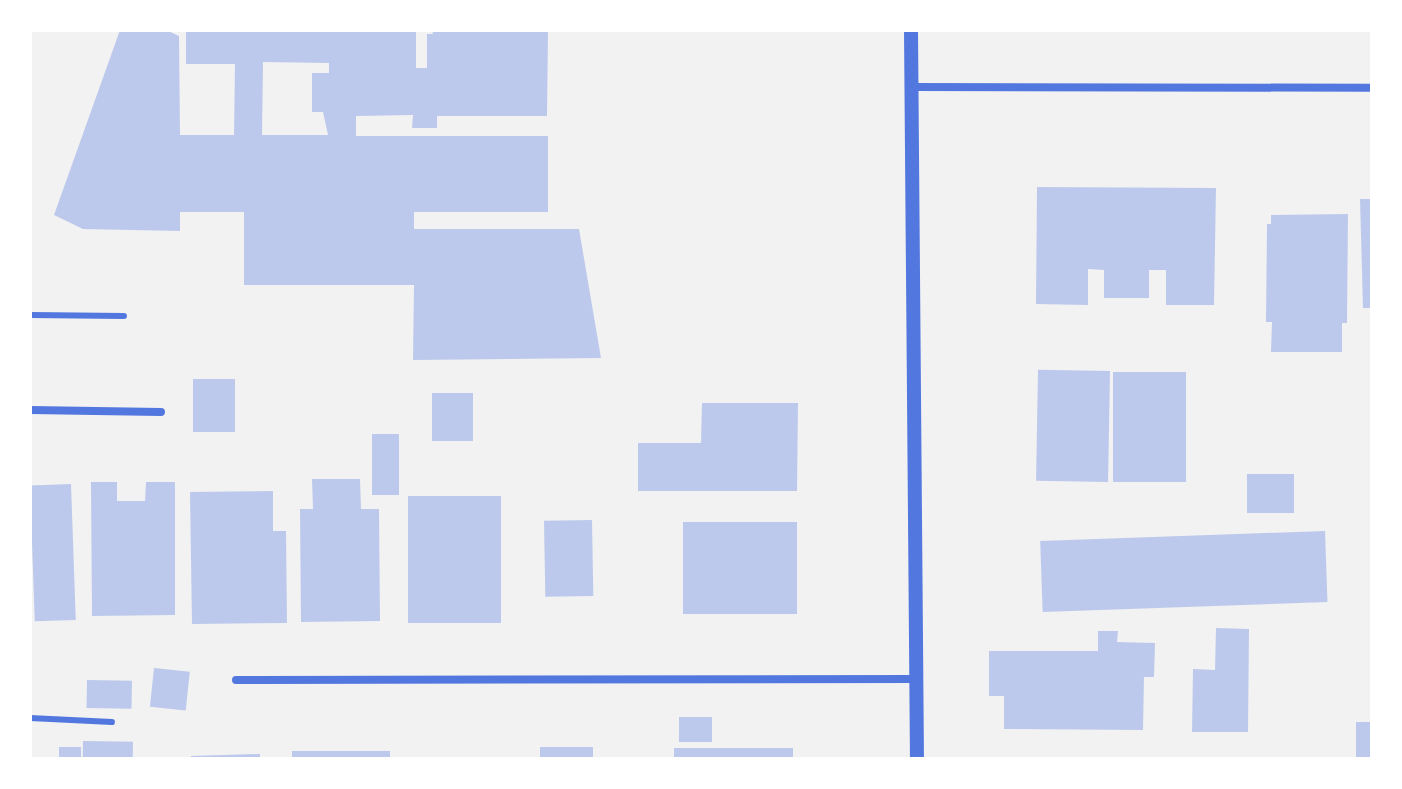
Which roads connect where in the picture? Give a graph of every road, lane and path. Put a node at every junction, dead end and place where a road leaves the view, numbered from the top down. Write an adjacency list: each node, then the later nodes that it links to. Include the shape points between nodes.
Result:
1 (911, 30): 2 (street)
2 (912, 87): 3 (street); 8 (street)
3 (1372, 88)
4 (30, 315): 5 (lane)
5 (124, 316)
6 (30, 410): 7 (street)
7 (161, 412)
8 (915, 679): 9 (street); 12 (street)
9 (236, 680)
10 (30, 718): 11 (lane)
11 (112, 722)
12 (917, 759)

